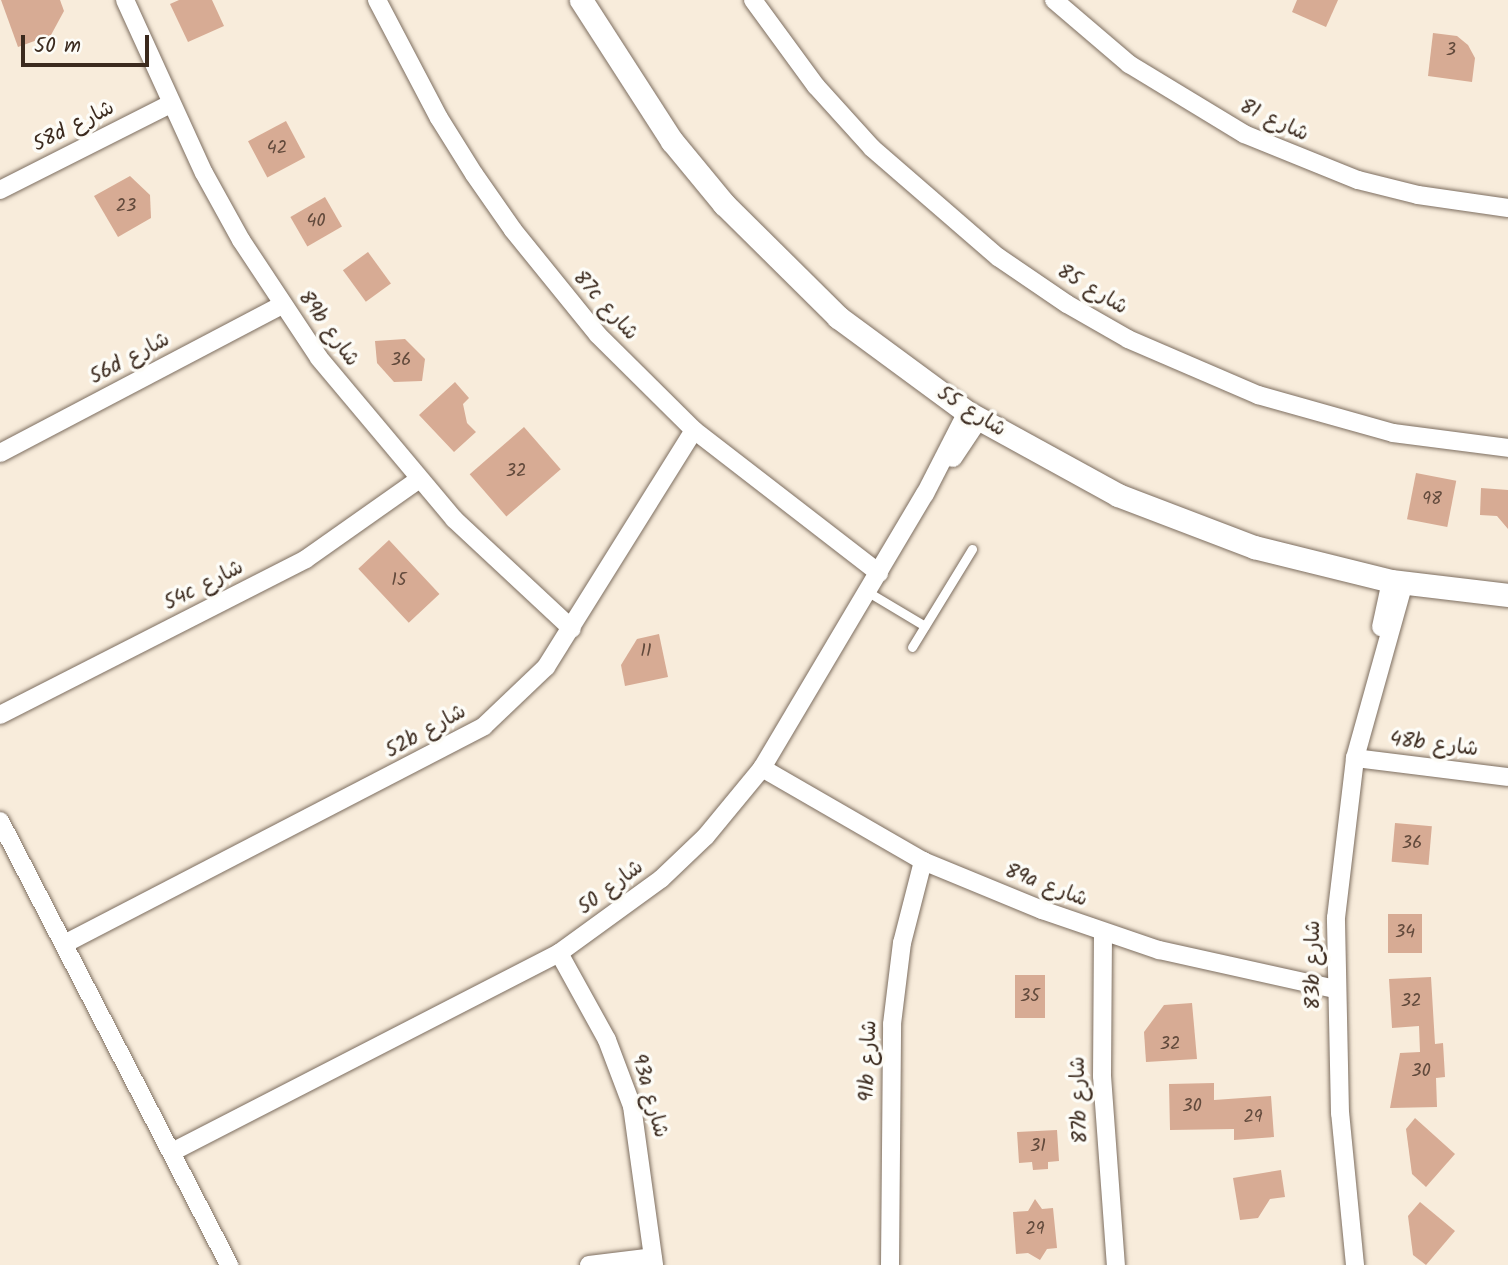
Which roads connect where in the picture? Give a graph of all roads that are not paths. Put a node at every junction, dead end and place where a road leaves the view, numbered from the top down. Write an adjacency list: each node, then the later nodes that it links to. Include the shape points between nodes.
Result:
1 (125, 0): 6 (street, 89b شارع)
2 (377, 0): 11 (street, 87c شارع, via 439,118 513,230 598,335)
3 (581, 0): 10 (street, شارع 55, via 673,141 724,204 838,317)
4 (753, 0): 12 (street, شارع 85, via 816,86 872,148 965,231 1067,304 1192,369 1269,399 1394,433)
5 (1054, 0): 8 (street, شارع 81, via 1129,64 1244,134 1359,180 1418,195)
6 (170, 104): 7 (street, 58d شارع); 9 (street, 89b شارع, via 222,206)
7 (0, 190)
8 (1508, 208)
9 (282, 304): 13 (street, 56d شارع); 14 (street, 89b شارع)
10 (973, 416): 16 (street, شارع 50); 17 (street, شارع 55, via 1053,462 1185,523 1278,554)
11 (694, 430): 16 (street, 87c شارع); 21 (street, 52b شارع)
12 (1508, 448)
13 (0, 453)
14 (418, 480): 21 (street, 89b شارع, via 491,558); 23 (street, 54c شارع, via 306,559)
15 (972, 549): 20 (lane)
16 (879, 573): 18 (street, شارع 50)
17 (1397, 582): 19 (street, شارع 55); 24 (street, 83b شارع)
18 (868, 592): 20 (lane); 25 (street, شارع 50)
19 (1508, 595)
20 (925, 626): 22 (lane)
21 (572, 629): 30 (street, 52b شارع, via 517,699 475,732)
22 (912, 647)
23 (0, 715)
24 (1355, 758): 26 (street, 48b شارع); 32 (street, 83b شارع, via 1343,835)
25 (762, 768): 28 (street, 89a شارع); 31 (street, شارع 50, via 706,836 661,879)
26 (1508, 777)
27 (0, 821): 30 (street)
28 (923, 861): 29 (street, 89a شارع); 37 (street, 91b شارع, via 902,943 892,1024)
29 (1103, 933): 32 (street, 89a شارع, via 1217,965); 38 (street, 87b شارع, via 1102,1076)
30 (64, 944): 33 (street)
31 (559, 953): 33 (street, شارع 50); 34 (street, 93a شارع, via 607,1040 628,1095 640,1141)
32 (1335, 989): 39 (street, 83b شارع, via 1340,1113)
33 (174, 1151): 35 (street)
34 (653, 1261): 36 (street)
35 (229, 1265)
36 (589, 1265)
37 (890, 1265)
38 (1116, 1265)
39 (1355, 1265)

